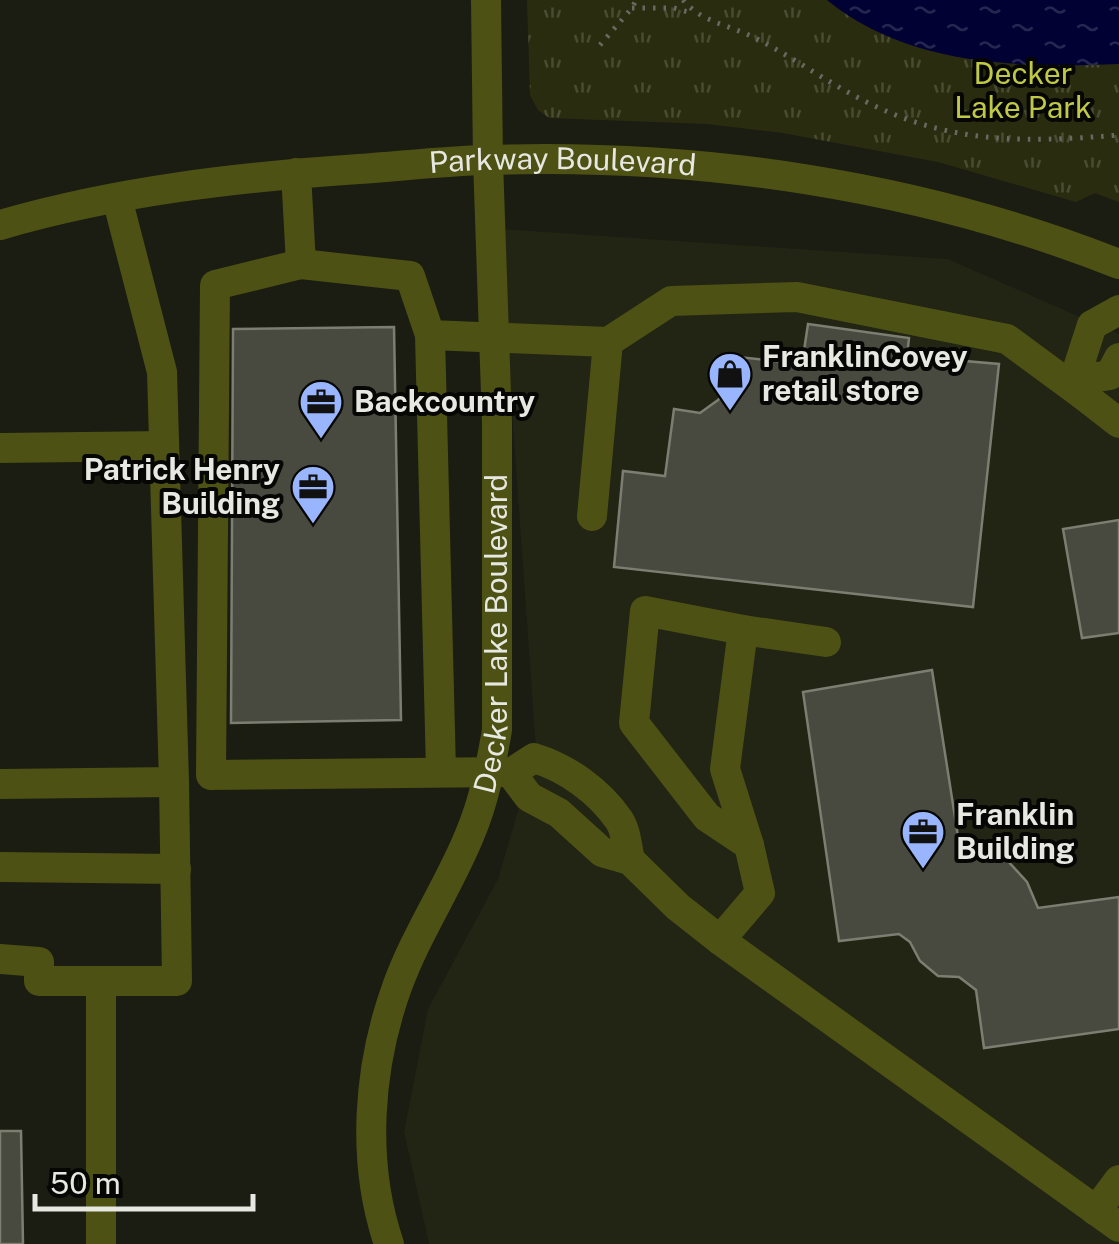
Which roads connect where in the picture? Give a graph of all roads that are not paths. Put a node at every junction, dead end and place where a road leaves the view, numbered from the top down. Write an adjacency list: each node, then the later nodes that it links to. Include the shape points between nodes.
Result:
1 (486, 0): 2 (street, Decker Lake Boulevard)
2 (488, 160): 3 (street, Parkway Boulevard); 7 (street, Parkway Boulevard, via 644,162 803,178 955,210); 10 (street, Decker Lake Boulevard)
3 (296, 173): 4 (street, Parkway Boulevard); 6 (street)
4 (117, 198): 5 (street, Parkway Boulevard); 15 (street, via 162,372)
5 (0, 225)
6 (301, 264): 9 (street, via 410,276); 20 (street, via 215,285 211,775)
7 (1119, 264)
8 (1119, 311): 13 (street, via 1092,325 1079,364)
9 (430, 335): 10 (street); 20 (street)
10 (493, 336): 11 (street); 21 (street, Decker Lake Boulevard)
11 (608, 342): 13 (street, via 671,301 797,297 1007,339); 17 (street)
12 (1119, 358): 13 (street, via 1110,375)
13 (1087, 386): 14 (street)
14 (1119, 423)
15 (164, 446): 16 (street); 22 (street)
16 (0, 448)
17 (592, 516)
18 (743, 630): 19 (street); 24 (street, via 725,769); 24 (street, via 645,611 634,723 707,817)
19 (826, 642)
20 (441, 771): 21 (street)
21 (500, 772): 27 (street, via 534,758 582,782 621,822 630,860); 33 (street, Decker Lake Boulevard, via 398,984 382,1035 372,1150)
22 (174, 782): 23 (street); 26 (street)
23 (0, 784)
24 (749, 845): 27 (street, via 760,894)
25 (0, 867): 26 (street)
26 (176, 869): 29 (street, via 178,981)
27 (720, 940): 31 (street)
28 (0, 959): 29 (street, via 38,962 39,980)
29 (101, 981): 32 (street)
30 (1119, 1180): 31 (street)
31 (1107, 1219)
32 (101, 1244)
33 (389, 1244)

